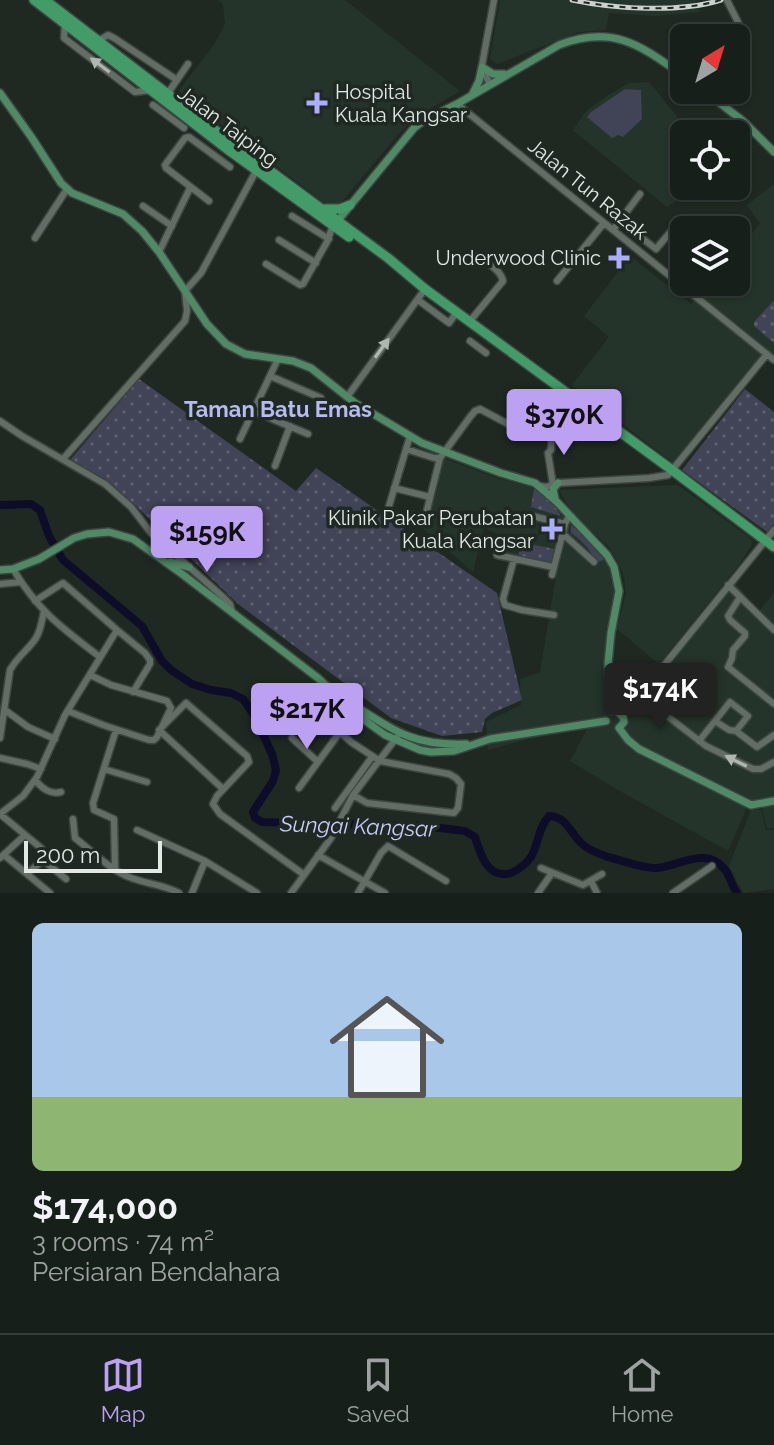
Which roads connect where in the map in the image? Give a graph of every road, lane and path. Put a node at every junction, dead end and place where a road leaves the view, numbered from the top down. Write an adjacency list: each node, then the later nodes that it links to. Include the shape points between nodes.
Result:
1 (34, 0): 19 (highway, Jalan Taiping, one-way to 1)
2 (45, 0): 6 (highway, Jalan Taiping)
3 (494, 0): 9 (street)
4 (727, 0): 5 (street)
5 (738, 24)
6 (98, 41): 11 (street, via 108,35); 13 (highway, Jalan Taiping)
7 (188, 64): 11 (street)
8 (670, 66): 10 (main road, via 631,42 600,36 559,45)
9 (482, 67): 10 (main road, via 497,75); 12 (street); 14 (main road)
10 (509, 73): 12 (main road)
11 (177, 80): 13 (street)
12 (490, 84): 14 (main road)
13 (168, 93): 21 (highway, Jalan Taiping)
14 (472, 95): 16 (main road)
15 (1, 98): 28 (main road)
16 (457, 104): 31 (main road, via 414,128); 36 (street, Jalan Tun Razak)
17 (723, 104): 23 (main road)
18 (153, 105): 19 (street)
19 (178, 117): 20 (street); 22 (highway, Jalan Taiping)
20 (184, 128)
21 (215, 130): 22 (highway); 33 (highway, Jalan Taiping)
22 (227, 149): 24 (street); 26 (highway, Jalan Taiping)
23 (774, 152)
24 (220, 159): 25 (street); 27 (street, via 185,138 165,165)
25 (230, 167)
26 (256, 171): 33 (highway, Jalan Taiping); 51 (street, via 201,273)
27 (190, 188): 30 (street); 37 (street)
28 (67, 189): 42 (street); 44 (main road, via 123,214)
29 (640, 194): 35 (street)
30 (209, 201)
31 (350, 205): 33 (highway); 38 (highway); 39 (main road)
32 (143, 206): 37 (street)
33 (318, 211): 39 (highway, Jalan Taiping); 39 (highway)
34 (292, 216): 39 (street)
35 (620, 221): 40 (street); 41 (street, via 656,249)
36 (604, 223): 40 (street, Jalan Tun Razak); 49 (street)
37 (172, 226): 44 (street)
38 (348, 229): 39 (highway, Jalan Taiping); 48 (highway, Jalan Taiping)
39 (332, 230): 46 (street); 48 (highway, Jalan Taiping)
40 (613, 230): 59 (street, Jalan Tun Razak)
41 (670, 233)
42 (35, 238)
43 (279, 240): 46 (street)
44 (159, 252): 51 (main road)
45 (487, 255): 54 (street, via 485,261 503,281)
46 (316, 263): 47 (street, via 300,285)
47 (266, 264)
48 (405, 273): 50 (highway, Jalan Taiping)
49 (557, 281)
50 (425, 289): 52 (street); 53 (highway, Jalan Taiping)
51 (185, 291): 60 (main road, via 226,344 245,354); 75 (street, via 185,321)
52 (418, 300): 53 (street, via 449,323); 63 (street, one-way to 52)
53 (457, 312): 54 (highway, Jalan Taiping)
54 (470, 321): 55 (highway, Jalan Taiping)
55 (487, 334): 57 (street); 77 (highway, Jalan Taiping)
56 (470, 341): 57 (street)
57 (477, 346): 58 (street)
58 (486, 353)
59 (767, 354): 61 (street, Jalan Tun Razak); 77 (street)
60 (278, 359): 62 (street); 63 (main road, via 311,368)
61 (774, 360)
62 (270, 376): 64 (street); 65 (street)
63 (347, 397): 71 (main road)
64 (321, 398)
65 (253, 411): 68 (street); 72 (street)
66 (0, 421): 75 (street)
67 (510, 425): 74 (street, via 486,410 475,411)
68 (290, 426): 70 (street); 76 (street)
69 (552, 431): 78 (street)
70 (308, 434)
71 (410, 436): 73 (street); 74 (main road)
72 (240, 439)
73 (406, 449): 74 (street, via 434,458); 79 (street)
74 (443, 455): 78 (main road); 80 (street)
75 (63, 459): 95 (street, via 120,496)
76 (275, 466)
77 (672, 470): 78 (street, via 662,477); 89 (highway, Jalan Taiping)
78 (548, 486): 81 (main road); 81 (main road)
79 (394, 488): 80 (street); 82 (street)
80 (430, 497): 83 (street, via 425,517)
81 (557, 502): 85 (main road)
82 (389, 506)
83 (413, 515)
84 (528, 515): 86 (street)
85 (569, 516): 86 (street); 115 (main road, via 607,555 618,582 608,664)
86 (565, 524): 88 (street)
87 (774, 530): 89 (street)
88 (563, 534): 92 (street, via 552,571); 94 (street)
89 (765, 540): 90 (highway, Jalan Taiping); 100 (street)
90 (774, 547)
91 (497, 555): 92 (street)
92 (514, 559): 105 (street, via 505,605)
93 (164, 560): 95 (main road); 96 (main road, via 133,539 97,532); 104 (main road)
94 (594, 562)
95 (189, 567): 104 (street)
96 (13, 569): 97 (main road); 98 (street)
97 (0, 570)
98 (21, 582): 99 (street); 102 (street)
99 (0, 584)
100 (728, 585): 101 (street); 111 (street)
101 (740, 597): 107 (street); 112 (street, via 728,616 745,636 728,667)
102 (35, 601): 103 (street); 106 (street, via 63,583)
103 (44, 611): 108 (street); 113 (street, via 36,638 10,670)
104 (233, 613): 126 (main road, via 360,717 385,735)
105 (554, 615)
106 (117, 630): 108 (street); 110 (street, via 150,660)
107 (774, 630)
108 (100, 657): 109 (street)
109 (90, 675): 110 (street); 114 (street)
110 (133, 692): 122 (street, via 170,705)
111 (640, 695): 117 (street); 130 (street)
112 (774, 704)
113 (5, 710): 127 (street); 129 (street)
114 (68, 711): 121 (street); 129 (street)
115 (612, 711): 117 (main road); 118 (main road)
116 (320, 714): 124 (street)
117 (622, 714): 120 (main road)
118 (606, 721): 120 (main road); 126 (main road, via 454,751 409,747)
119 (715, 721): 123 (street); 123 (street, via 730,702 748,716); 130 (street)
120 (619, 728): 144 (main road, via 651,755 751,805)
121 (116, 730): 122 (street, via 149,740); 137 (street)
122 (159, 730): 141 (street); 141 (street, via 186,703 247,756 249,762)
123 (736, 731): 125 (street, via 757,747)
124 (340, 732): 131 (street); 134 (street)
125 (774, 735)
126 (398, 737): 133 (street)
127 (0, 738)
128 (292, 738): 134 (street)
129 (55, 739): 136 (street)
130 (699, 741): 135 (street, one-way to 130, via 753,769)
131 (372, 757): 133 (street); 145 (street)
132 (0, 758): 136 (street)
133 (380, 761): 143 (street); 143 (street, via 453,776 461,784 457,811 367,803)
134 (318, 762): 140 (street)
135 (774, 762)
136 (41, 769): 138 (street)
137 (104, 769): 139 (street); 155 (street, via 93,803 94,810 114,819)
138 (35, 780): 142 (street, via 50,792); 146 (street)
139 (147, 782)
140 (299, 788)
141 (223, 789): 159 (street, via 213,804 220,814)
142 (61, 792)
143 (353, 795): 150 (street)
144 (774, 801)
145 (335, 808)
146 (0, 814): 149 (street)
147 (73, 819): 155 (street, via 75,838)
148 (137, 830): 153 (street)
149 (25, 835): 151 (street); 152 (street, via 41,848)
150 (318, 855): 159 (street); 164 (street)
151 (2, 856): 158 (street)
152 (43, 860): 158 (street); 161 (street)
153 (205, 861): 167 (street); 168 (street)
154 (712, 866): 174 (street)
155 (115, 868): 166 (street)
156 (541, 868): 157 (street)
157 (552, 873): 163 (street, via 583,885); 172 (street)
158 (27, 874): 165 (street)
159 (303, 874): 169 (street)
160 (602, 874): 163 (street)
161 (66, 879)
162 (446, 881): 164 (street, via 388,846)
163 (591, 881): 173 (street)
164 (364, 882): 170 (street); 171 (street)
165 (50, 893)
166 (179, 893)
167 (192, 893)
168 (257, 893)
169 (291, 893)
170 (358, 893)
171 (385, 893)
172 (538, 893)
173 (597, 893)
174 (673, 893)

